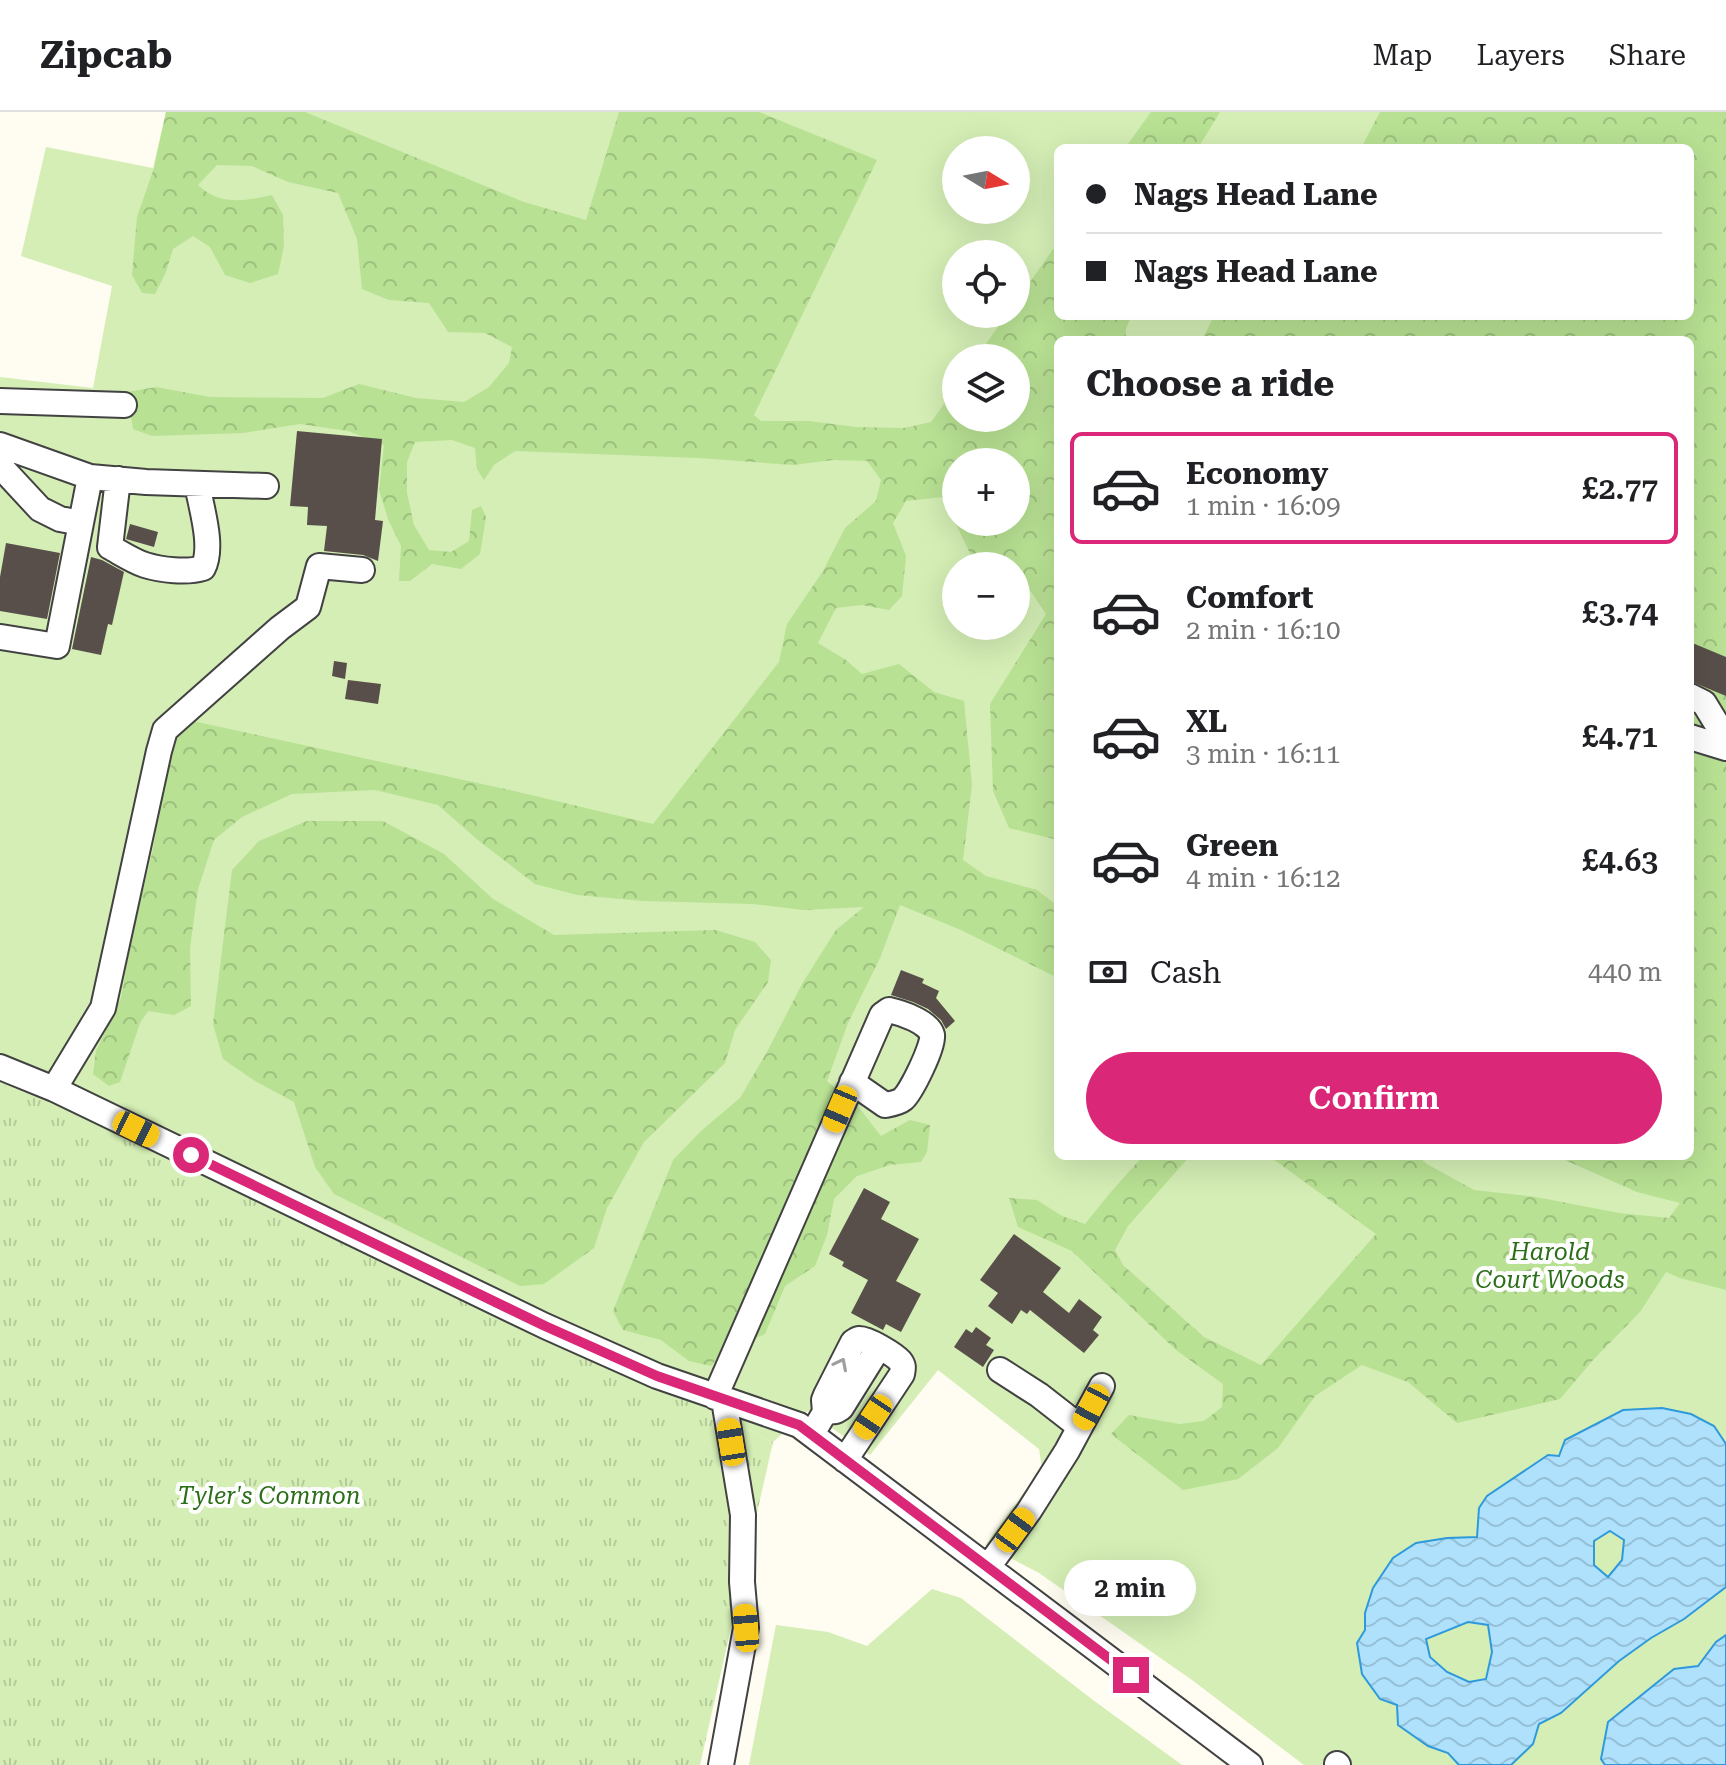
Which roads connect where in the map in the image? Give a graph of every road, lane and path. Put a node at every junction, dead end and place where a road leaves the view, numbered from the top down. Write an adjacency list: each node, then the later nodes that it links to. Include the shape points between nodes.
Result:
1 (0, 401): 2 (street)
2 (124, 405)
3 (0, 445): 5 (street)
4 (0, 466): 9 (street, via 40,509)
5 (90, 477): 6 (street); 9 (street)
6 (118, 479): 7 (street); 10 (street)
7 (197, 484): 8 (street); 10 (street, via 208,551 203,568 146,565)
8 (266, 486)
9 (80, 533): 10 (street); 12 (street, via 57,646)
10 (110, 547)
11 (362, 570): 19 (street, via 319,566 308,607 165,730 103,1008)
12 (1, 637)
13 (1694, 698): 15 (street, via 1704,703)
14 (1694, 738): 16 (street)
15 (1726, 739)
16 (1726, 748)
17 (0, 1067): 19 (street)
18 (852, 1082): 22 (street)
19 (54, 1089): 22 (street, via 545,1326)
20 (1000, 1370): 23 (street)
21 (1102, 1386): 23 (street)
22 (720, 1398): 24 (street); 27 (street, via 743,1515 746,1628)
23 (1080, 1427): 26 (street)
24 (812, 1434): 25 (street); 25 (street, one-way to 25, via 853,1342 863,1339 900,1361 902,1374)
25 (845, 1460): 26 (street)
26 (988, 1567): 28 (street)
27 (721, 1765)
28 (1250, 1765)

